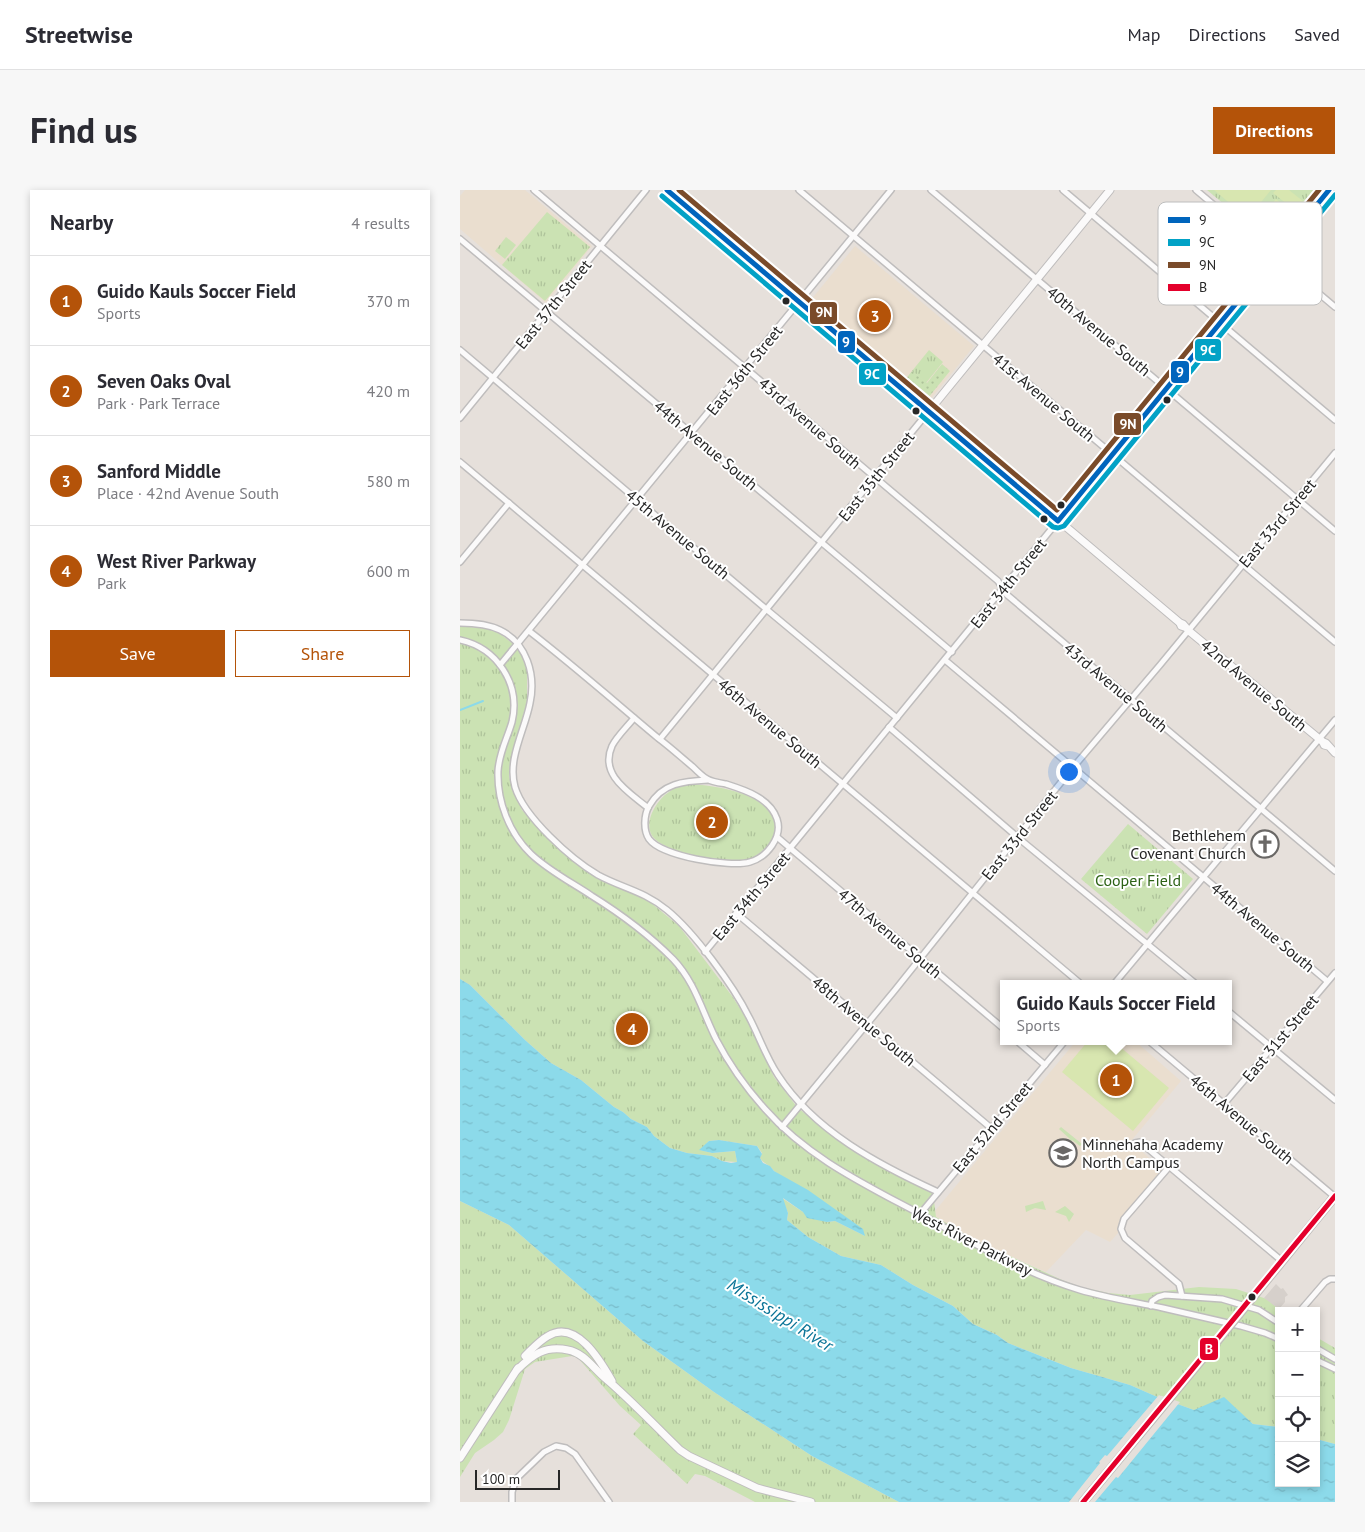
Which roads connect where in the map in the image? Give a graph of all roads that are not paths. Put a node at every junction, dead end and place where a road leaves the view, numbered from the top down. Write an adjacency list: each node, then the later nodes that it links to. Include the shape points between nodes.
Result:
1 (534, 190): 17 (street, 43rd Avenue South)
2 (646, 190): 17 (street, East 37th Street)
3 (667, 190): 21 (street, 42nd Avenue South)
4 (799, 190): 15 (street, 41st Avenue South)
5 (891, 190): 15 (street, East 36th Street)
6 (931, 190): 19 (street, 40th Avenue South)
7 (1063, 190): 14 (street)
8 (1110, 190): 14 (street, East 35th Street)
9 (1196, 190): 12 (street)
10 (1329, 190): 11 (street); 13 (street, East 34th Street)
11 (1335, 196)
12 (1210, 202)
13 (1319, 202)
14 (1091, 214): 18 (street); 19 (street, East 35th Street)
15 (854, 236): 21 (street, East 36th Street); 27 (street, 41st Avenue South)
16 (460, 239): 25 (street, 44th Avenue South)
17 (601, 246): 25 (street, East 37th Street); 29 (street, 43rd Avenue South)
18 (1158, 270)
19 (1036, 279): 27 (street, East 35th Street); 31 (street, 40th Avenue South)
20 (1322, 296): 24 (street)
21 (800, 302): 29 (street, East 36th Street); 32 (street, 42nd Avenue South)
22 (1200, 305): 26 (street)
23 (1236, 305): 26 (street, East 34th Street)
24 (1335, 307)
25 (547, 311): 30 (street, East 37th Street); 35 (street, 44th Avenue South)
26 (1221, 323): 31 (street, East 34th Street); 34 (street)
27 (982, 345): 32 (street, East 35th Street); 37 (street, 41st Avenue South)
28 (460, 350): 30 (street, 45th Avenue South)
29 (746, 367): 35 (street, East 36th Street); 39 (street, 43rd Avenue South)
30 (493, 378): 33 (street, East 37th Street); 41 (street, 45th Avenue South)
31 (1167, 388): 37 (street, East 34th Street); 40 (street, 40th Avenue South)
32 (929, 411): 39 (street, East 35th Street); 43 (street, 42nd Avenue South)
33 (460, 418)
34 (1335, 420)
35 (692, 433): 41 (street, East 36th Street); 45 (street, 44th Avenue South)
36 (1335, 453): 40 (street, East 33rd Street)
37 (1112, 455): 43 (street, East 34th Street); 48 (street, 41st Avenue South)
38 (460, 462): 42 (street, 46th Avenue South)
39 (875, 478): 45 (street, East 35th Street); 49 (street, 43rd Avenue South, via 998,581)
40 (1297, 499): 44 (street, 40th Avenue South); 48 (street, East 33rd Street)
41 (637, 500): 47 (street, East 36th Street); 50 (street, 45th Avenue South)
42 (509, 503): 46 (street); 47 (street, 46th Avenue South)
43 (1058, 521): 49 (street, East 34th Street); 52 (street, 42nd Avenue South)
44 (1335, 531)
45 (821, 544): 50 (street, East 35th Street); 57 (street, 44th Avenue South)
46 (460, 562)
47 (584, 565): 53 (street, East 36th Street); 60 (street, 46th Avenue South)
48 (1243, 565): 52 (street, East 33rd Street); 55 (street, 41st Avenue South)
49 (1002, 589): 57 (street, East 34th Street); 61 (street, 43rd Avenue South)
50 (766, 609): 60 (street, East 35th Street); 63 (street, 45th Avenue South)
51 (460, 622): 56 (street, via 489,626)
52 (1184, 627): 61 (street, East 33rd Street); 67 (street, 42nd Avenue South)
53 (529, 631): 56 (street, East 36th Street); 62 (street)
54 (460, 640): 59 (street, West River Parkway, via 473,643)
55 (1335, 642)
56 (519, 643): 59 (street, East 36th Street); 82 (street, via 528,664 531,687 513,776 525,808 583,864 668,910)
57 (952, 652): 58 (street, East 34th Street)
58 (945, 660): 63 (street, East 34th Street); 69 (street, 44th Avenue South)
59 (500, 665): 100 (street, West River Parkway, via 510,681 514,707 500,755 498,780 504,811 513,832 542,863 629,922 678,965 694,987 716,1038 738,1076)
60 (713, 675): 66 (street, East 35th Street); 71 (street, 46th Avenue South)
61 (1131, 700): 69 (street, East 33rd Street); 73 (street, 43rd Avenue South)
62 (634, 718): 66 (street); 72 (street, via 612,746 610,772)
63 (897, 718): 65 (street, East 34th Street)
64 (1335, 720): 67 (street)
65 (889, 727): 71 (street, East 34th Street); 74 (street)
66 (660, 739): 70 (street)
67 (1323, 743): 68 (street, 42nd Avenue South); 73 (street)
68 (1335, 753)
69 (1073, 768): 74 (street, East 33rd Street); 78 (street, 44th Avenue South)
70 (708, 780): 72 (street, via 673,784 658,794); 75 (street, via 747,791 766,803 778,820)
71 (842, 784): 76 (street, East 34th Street); 79 (street, 46th Avenue South)
72 (648, 808): 75 (street, via 645,830 649,839 685,857 750,862 762,856)
73 (1261, 810): 77 (street, 43rd Avenue South); 78 (street)
74 (1018, 836): 79 (street, East 33rd Street); 81 (street)
75 (777, 838): 76 (street, 47th Avenue South)
76 (790, 849): 80 (street, East 34th Street); 83 (street, 47th Avenue South)
77 (1335, 871)
78 (1203, 878): 81 (street); 88 (street, 44th Avenue South)
79 (972, 894): 83 (street, East 33rd Street); 85 (street, 46th Avenue South)
80 (736, 913): 82 (street, East 34th Street); 90 (street, 48th Avenue South)
81 (1148, 944): 86 (street); 87 (street)
82 (705, 952): 98 (street, via 749,1016 777,1075)
83 (920, 958): 90 (street, East 33rd Street); 91 (street, 47th Avenue South)
84 (1334, 975): 88 (street, East 31st Street)
85 (1075, 980)
86 (1117, 980)
87 (1191, 980)
88 (1328, 981): 95 (street, East 31st Street)
89 (1232, 1014): 95 (street)
90 (867, 1023): 98 (street, East 33rd Street); 101 (street, 48th Avenue South)
91 (1000, 1026)
92 (1022, 1045): 96 (street)
93 (1062, 1045): 96 (street, East 32nd Street)
94 (1154, 1045): 99 (street, 46th Avenue South)
95 (1272, 1048): 97 (street); 99 (street, East 31st Street)
96 (1045, 1065): 101 (street, East 32nd Street)
97 (1335, 1100)
98 (800, 1104): 100 (street, East 33rd Street); 104 (street, via 827,1128 869,1156)
99 (1224, 1104): 105 (street, 46th Avenue South)
100 (782, 1127): 106 (street, West River Parkway, via 822,1160)
101 (991, 1128): 104 (street, East 32nd Street)
102 (1135, 1143): 103 (street, via 1140,1142)
103 (1169, 1168): 107 (street); 109 (street, via 1124,1220 1121,1229 1125,1238 1179,1284)
104 (938, 1192): 106 (street, East 32nd Street)
105 (1335, 1197): 107 (main road)
106 (920, 1214): 111 (street, West River Parkway, via 970,1243 1043,1277 1085,1291)
107 (1282, 1261): 110 (main road)
108 (1335, 1280): 112 (street, via 1325,1282)
109 (1182, 1296): 110 (street, via 1222,1299); 111 (street, via 1158,1297)
110 (1246, 1305): 113 (street); 125 (main road, bridge)
111 (1151, 1306): 114 (street, West River Parkway, via 1250,1328)
112 (1303, 1307)
113 (1275, 1320)
114 (1275, 1337)
115 (1320, 1350): 116 (street)
116 (1335, 1359)
117 (1320, 1362): 118 (street)
118 (1335, 1369)
119 (517, 1370): 120 (street, via 530,1356 542,1351 567,1350 585,1359); 120 (street, via 536,1344 560,1331 569,1332 582,1340); 121 (street)
120 (615, 1385): 124 (street, via 689,1456 757,1488)
121 (460, 1458)
122 (512, 1502): 123 (street, via 516,1479 544,1452 556,1446 575,1454)
123 (609, 1502)
124 (811, 1502)
125 (1082, 1502)

